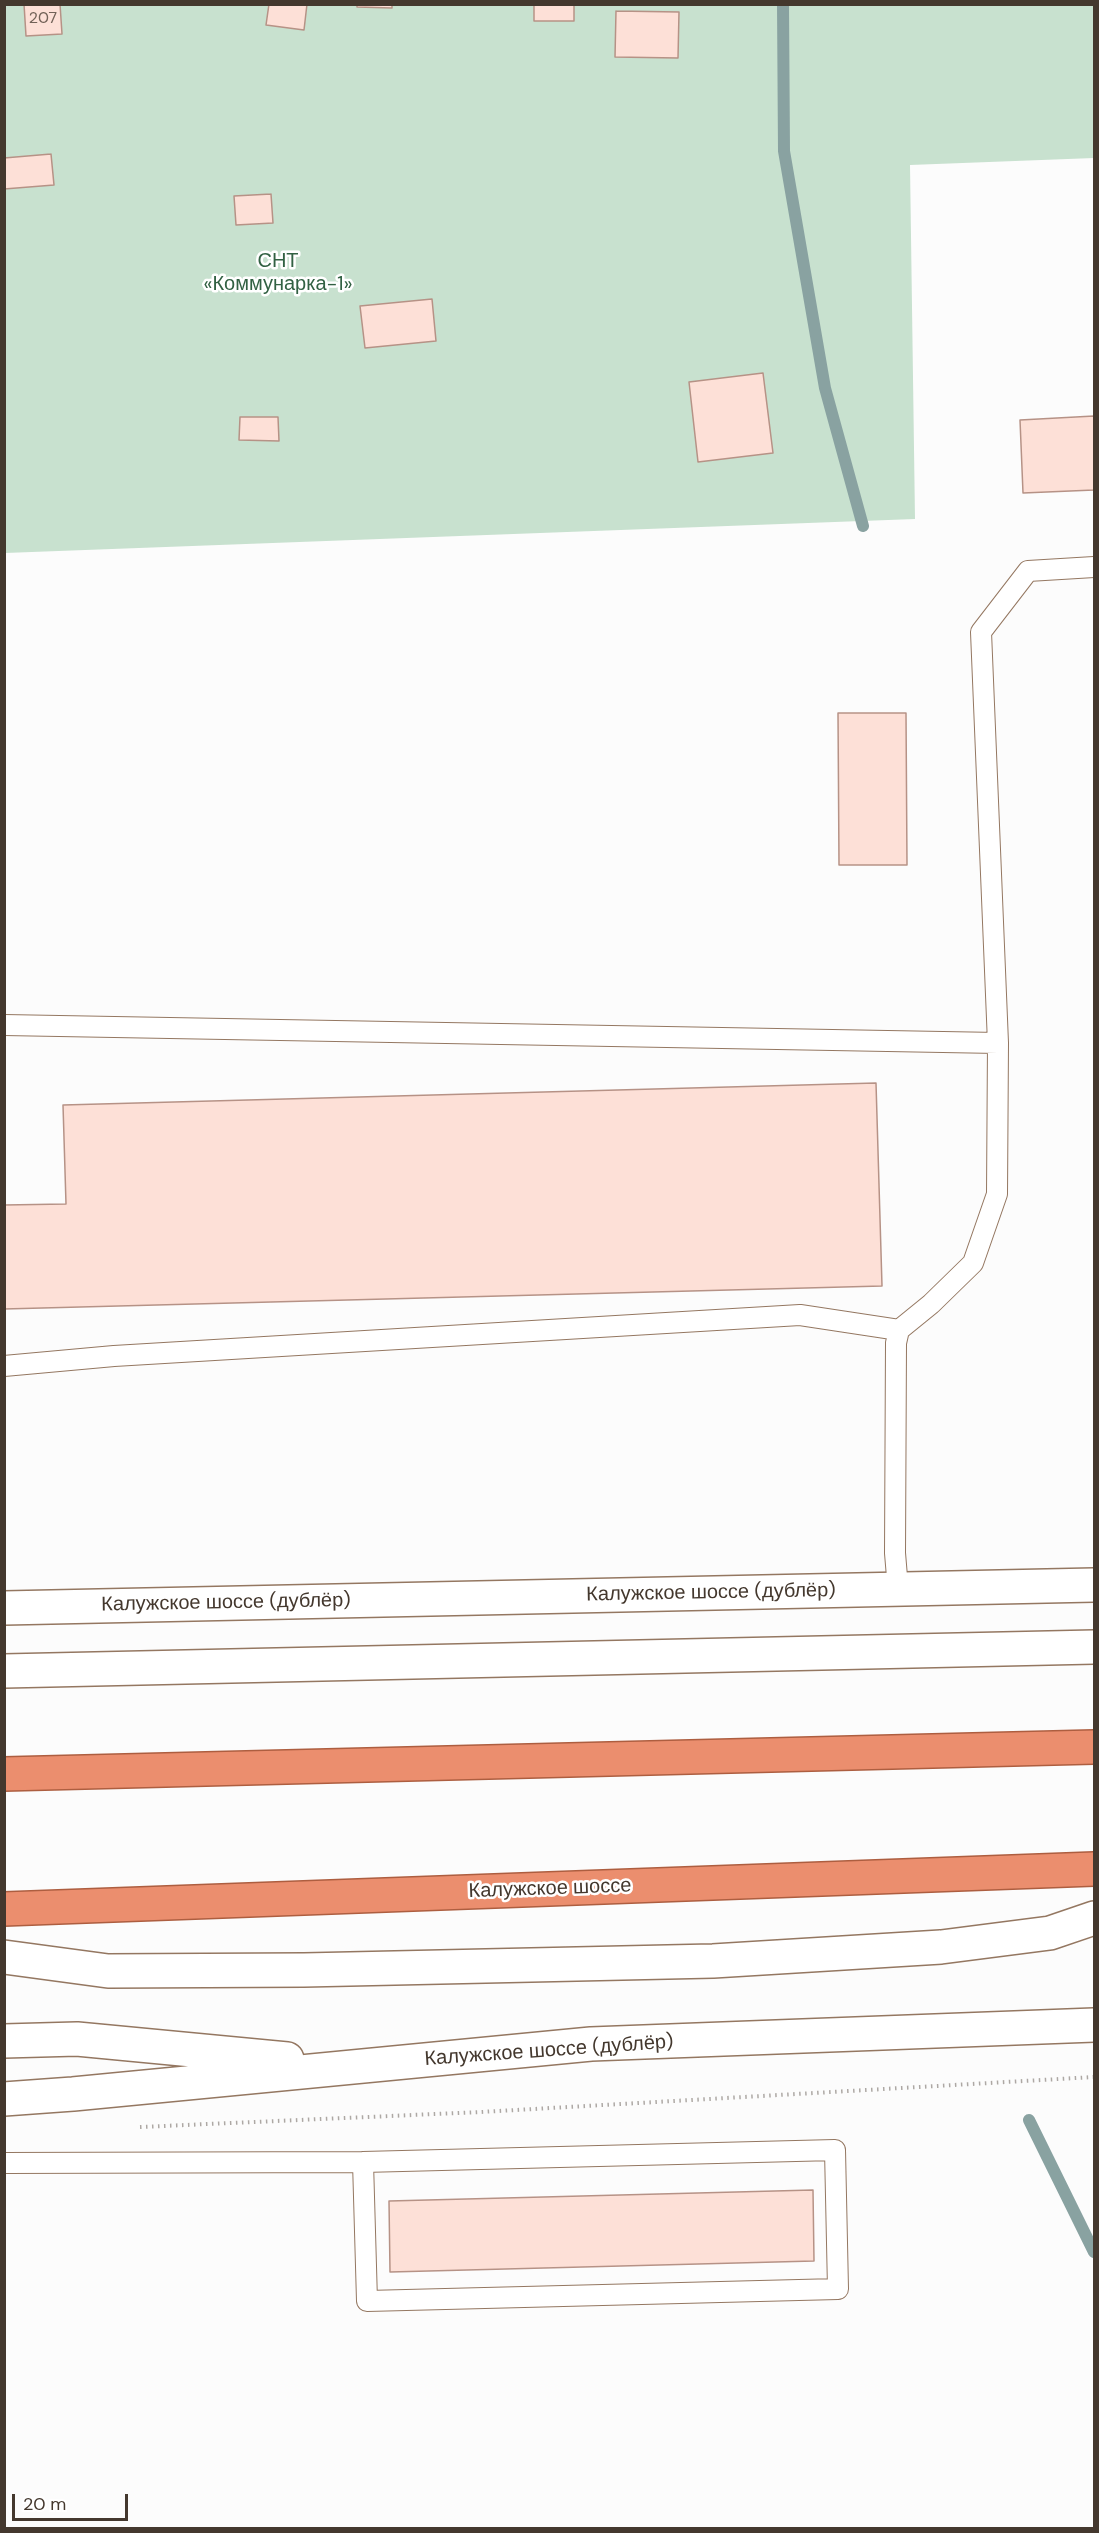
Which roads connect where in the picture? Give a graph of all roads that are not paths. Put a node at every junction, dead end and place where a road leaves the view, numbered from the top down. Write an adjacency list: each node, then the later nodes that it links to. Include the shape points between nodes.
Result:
1 (1095, 567): 3 (lane, via 1028,570 981,632)
2 (4, 1025): 3 (lane)
3 (998, 1043): 4 (lane, via 997,1194 973,1263)
4 (899, 1330): 5 (lane, via 801,1315); 7 (lane, via 895,1553)
5 (4, 1366)
6 (1095, 1585): 7 (main road, Калужское шоссе (дублёр))
7 (898, 1589): 8 (main road, Калужское шоссе (дублёр))
8 (4, 1608)
9 (1095, 1647): 10 (main road)
10 (4, 1671)
11 (1095, 1748): 12 (highway)
12 (4, 1774)
13 (1095, 1869): 14 (highway, Калужское шоссе)
14 (4, 1909)
15 (1095, 1918): 16 (main road, via 1050,1933 941,1947 713,1961 108,1971)
16 (4, 1957)
17 (1095, 2025): 19 (main road, Калужское шоссе (дублёр), via 591,2044)
18 (4, 2041): 19 (main road, via 77,2039)
19 (364, 2066): 20 (main road, Калужское шоссе (дублёр))
20 (4, 2099)
21 (363, 2162): 21 (lane, via 835,2150 838,2289 367,2301); 22 (lane)
22 (4, 2163)

